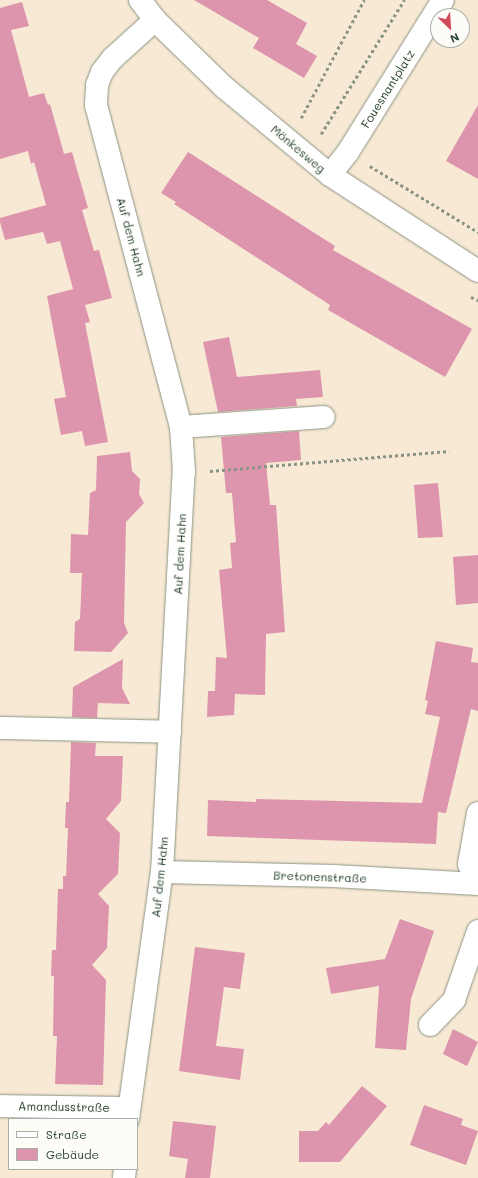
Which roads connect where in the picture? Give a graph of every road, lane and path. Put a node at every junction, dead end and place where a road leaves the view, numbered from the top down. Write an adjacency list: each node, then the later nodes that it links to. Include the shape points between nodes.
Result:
1 (140, 0): 5 (street, Mönkesweg)
2 (364, 0): 6 (path)
3 (404, 0): 7 (path)
4 (441, 4): 8 (street, Fouesnantplatz)
5 (154, 20): 9 (street, Mönkesweg, via 225,88); 13 (street, Auf dem Hahn, via 113,58 102,72 97,85 96,106)
6 (301, 119)
7 (322, 134)
8 (348, 152): 9 (street, Fouesnantplatz); 10 (path)
9 (330, 175): 11 (street, Mönkesweg)
10 (478, 232)
11 (478, 271)
12 (324, 417): 13 (street)
13 (181, 427): 15 (street, Auf dem Hahn)
14 (449, 451): 15 (path)
15 (184, 472): 17 (street, Auf dem Hahn)
16 (0, 728): 17 (street)
17 (170, 732): 19 (street, Auf dem Hahn)
18 (478, 813): 20 (street, Bretonenstraße, via 469,864)
19 (162, 872): 20 (street, Bretonenstraße, via 333,876); 24 (street, Auf dem Hahn)
20 (478, 884)
21 (478, 931): 22 (street, via 454,1000)
22 (430, 1024)
23 (0, 1106): 24 (street, Amandusstraße)
24 (128, 1114)

